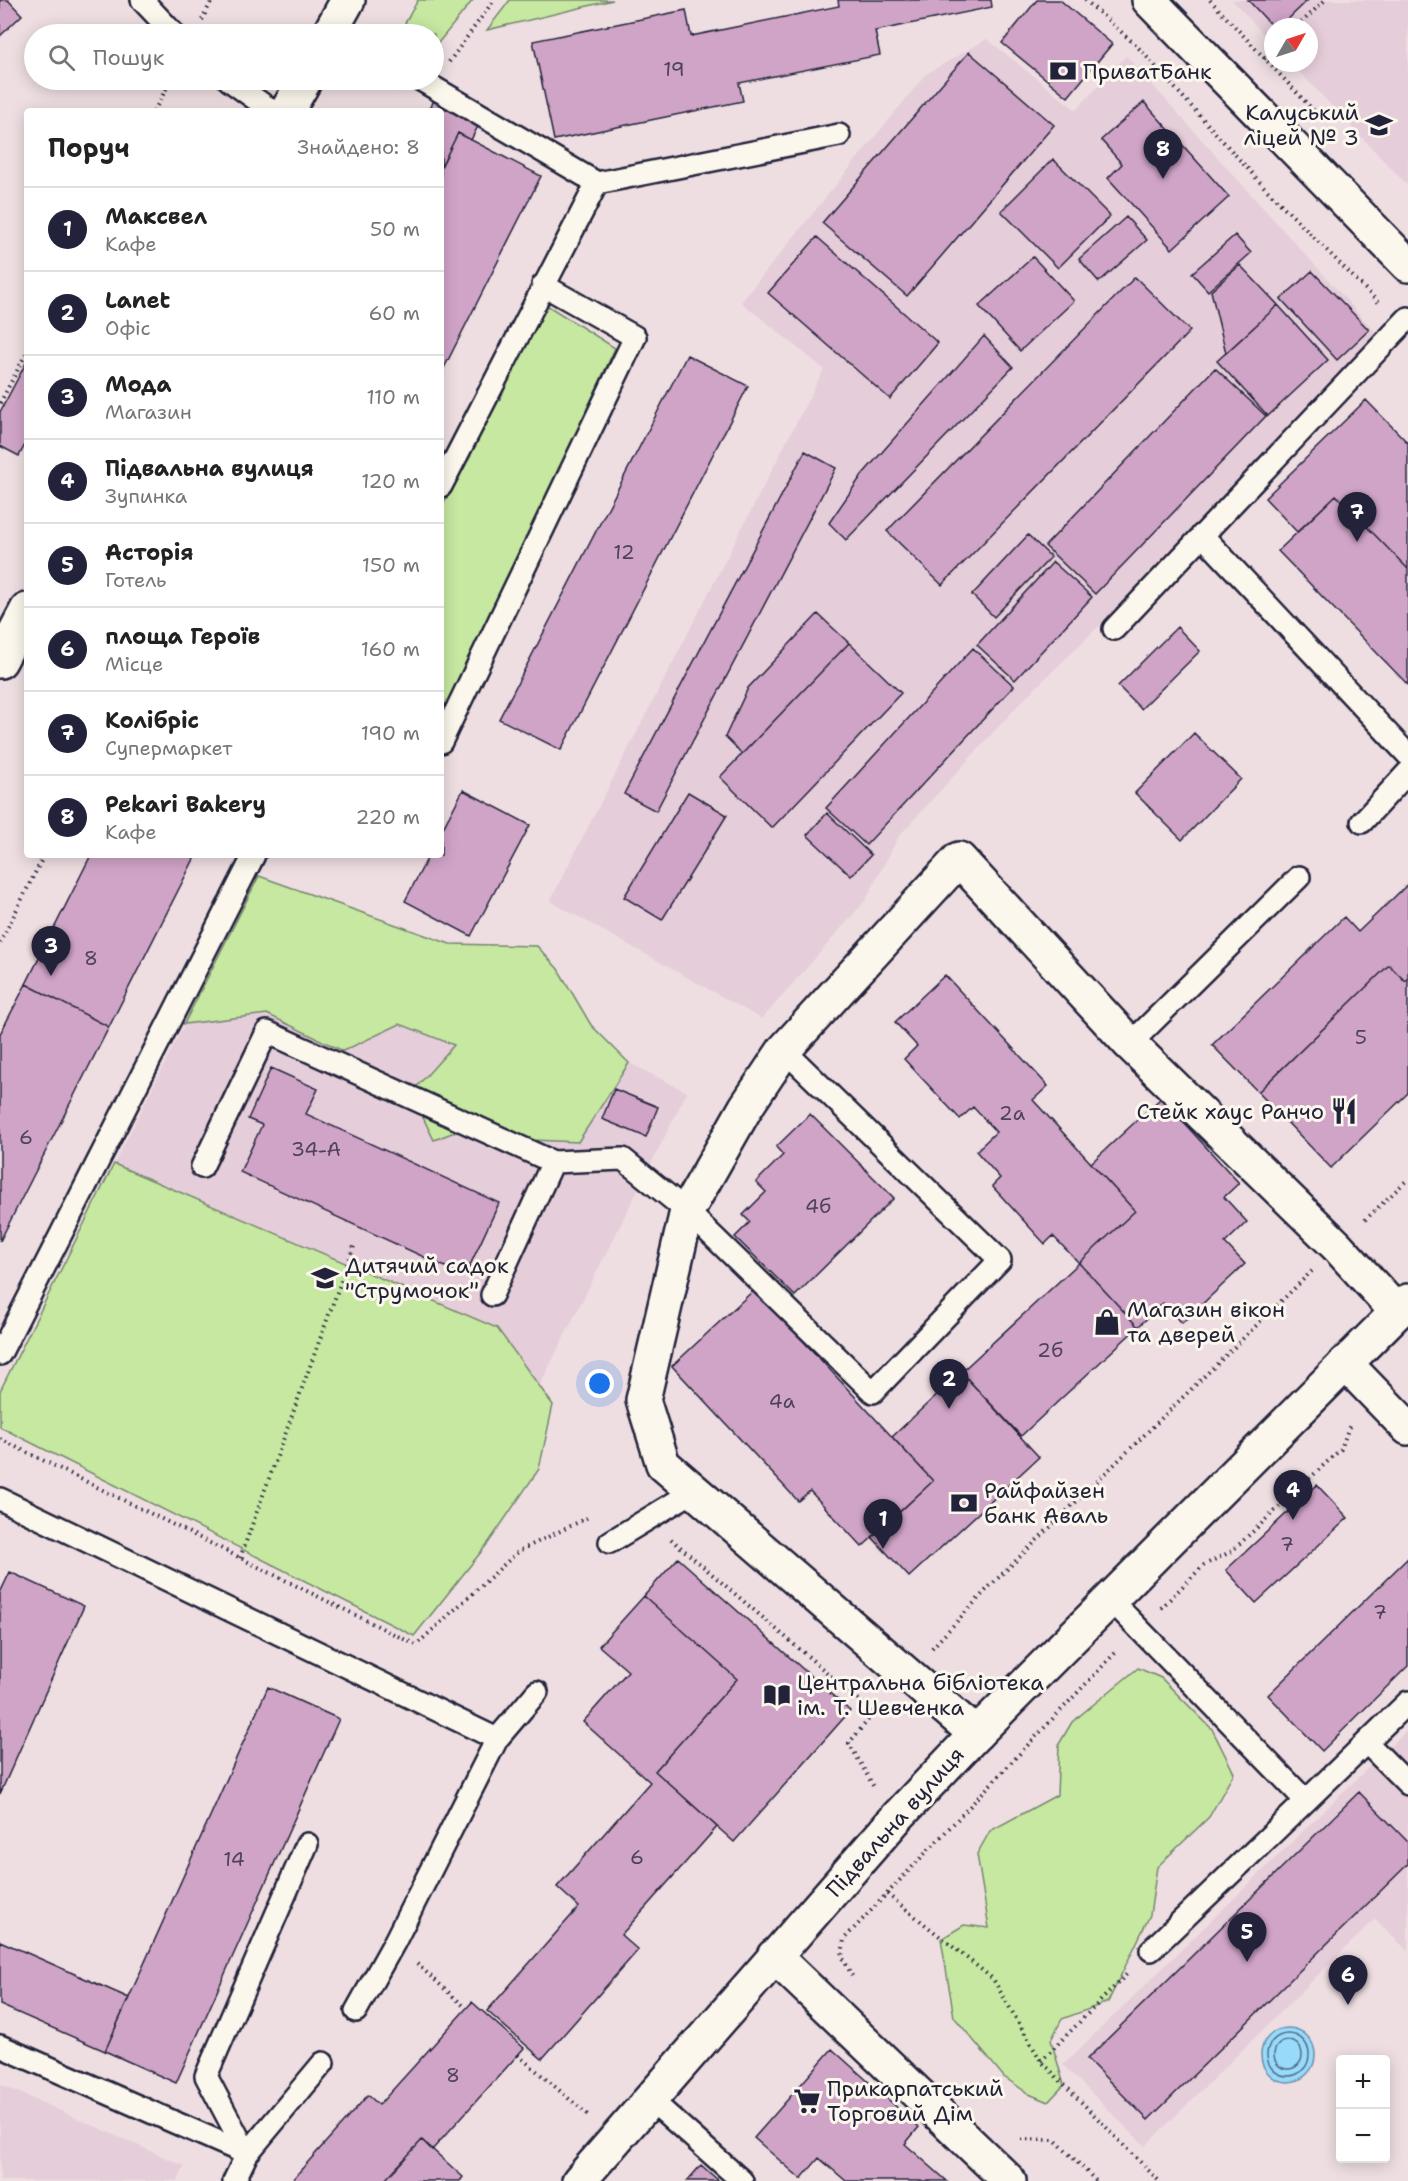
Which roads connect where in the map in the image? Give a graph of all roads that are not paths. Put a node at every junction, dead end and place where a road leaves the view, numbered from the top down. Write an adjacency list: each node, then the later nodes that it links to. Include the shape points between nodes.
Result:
1 (142, 0): 3 (lane)
2 (1149, 0): 11 (street)
3 (165, 24)
4 (243, 90): 7 (lane)
5 (299, 90): 8 (street)
6 (438, 90): 10 (lane)
7 (268, 108)
8 (289, 108)
9 (839, 135): 10 (lane)
10 (597, 183): 12 (lane)
11 (1408, 265)
12 (543, 285): 14 (lane); 19 (lane, via 635,337)
13 (1405, 322): 15 (lane)
14 (444, 480)
15 (1202, 535): 17 (lane); 20 (lane)
16 (24, 616): 18 (street)
17 (1114, 629)
18 (0, 661)
19 (444, 736)
20 (1408, 755)
21 (1408, 772): 22 (lane)
22 (1362, 822)
23 (252, 858): 32 (lane)
24 (1299, 877): 25 (lane)
25 (1130, 1044): 26 (street, via 959,859); 31 (street)
26 (784, 1050): 29 (street, via 746,1107); 29 (lane, via 1000,1260 873,1392)
27 (553, 1162): 28 (lane, via 267,1032); 29 (lane, via 623,1159); 30 (lane)
28 (202, 1167)
29 (687, 1211): 35 (street, via 643,1400 663,1464)
30 (492, 1295)
31 (1402, 1306): 33 (street, Підвальна вулиця)
32 (0, 1354)
33 (1345, 1363): 34 (street); 38 (street, Підвальна вулиця)
34 (1408, 1428)
35 (694, 1491): 37 (lane); 41 (street)
36 (0, 1499): 42 (lane)
37 (610, 1542)
38 (1110, 1599): 41 (street, Підвальна вулиця); 45 (lane)
39 (537, 1692): 42 (lane)
40 (1408, 1702): 43 (lane)
41 (976, 1734): 48 (street, Підвальна вулиця)
42 (497, 1739): 49 (lane)
43 (1366, 1743): 44 (lane); 45 (lane)
44 (1408, 1784)
45 (1306, 1801): 47 (lane)
46 (307, 1844): 53 (lane, via 206,2076)
47 (1151, 1950)
48 (774, 1956): 52 (street, Підвальна вулиця); 57 (street)
49 (356, 2011)
50 (0, 2046): 53 (lane)
51 (322, 2063): 53 (lane)
52 (650, 2099): 55 (street, Підвальна вулиця); 56 (lane)
53 (247, 2154): 54 (lane)
54 (234, 2181)
55 (579, 2181)
56 (742, 2181)
57 (1009, 2181)

